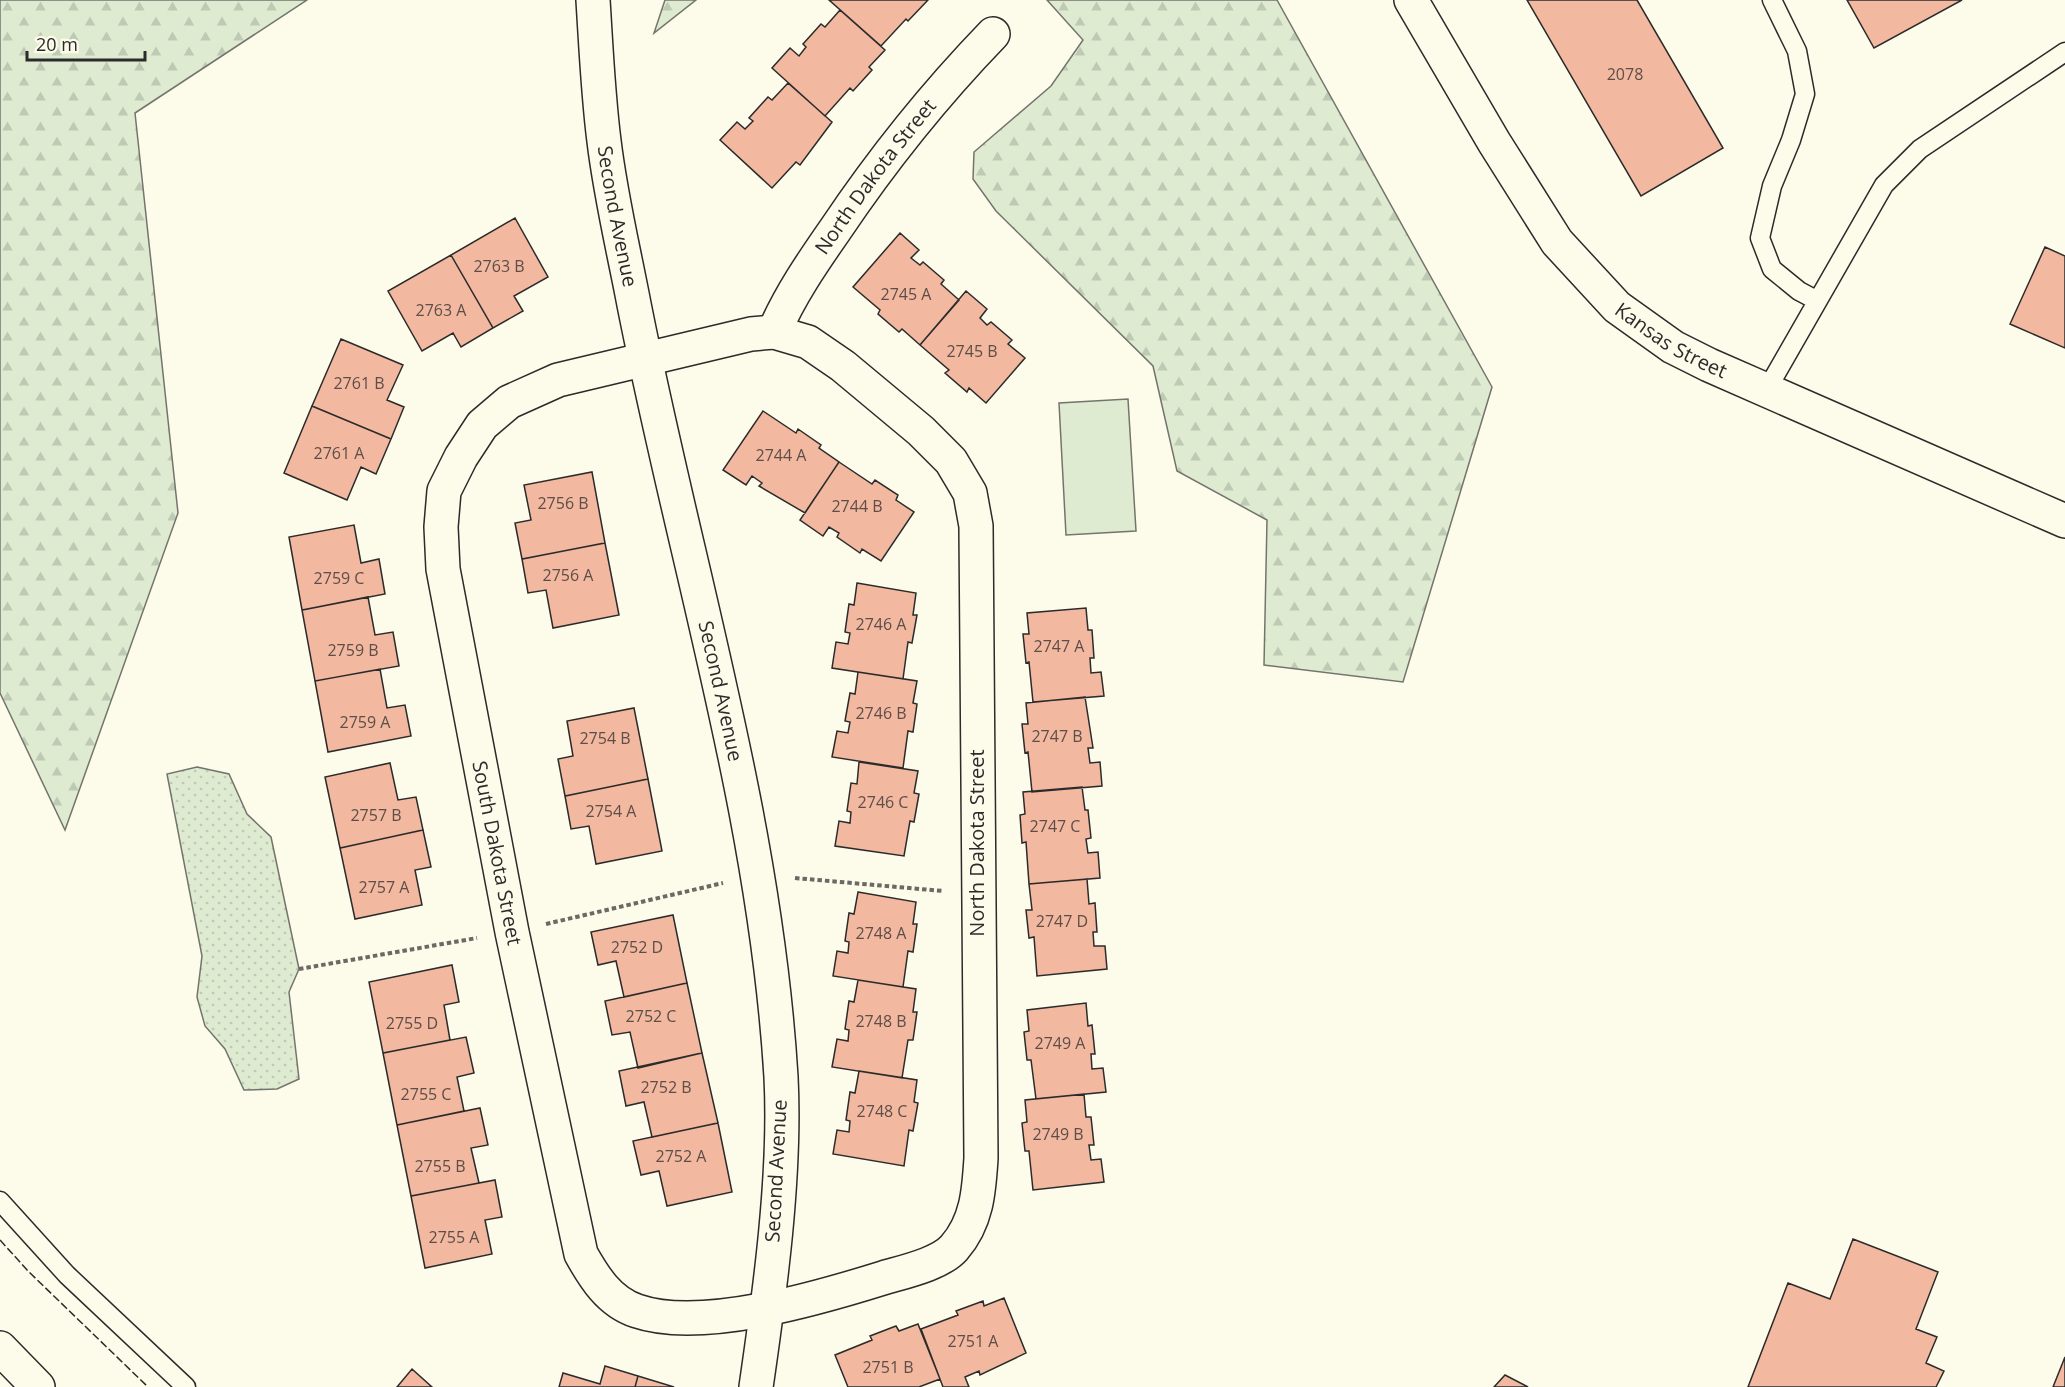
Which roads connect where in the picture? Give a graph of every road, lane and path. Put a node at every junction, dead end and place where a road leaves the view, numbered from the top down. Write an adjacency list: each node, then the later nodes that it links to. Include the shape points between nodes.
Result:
1 (593, 0): 8 (street, Second Avenue, via 604,145)
2 (1412, 0): 9 (street, Kansas Street, via 1557,242 1584,273 1617,307 1673,347)
3 (1772, 0): 6 (lane, via 1797,51 1805,94 1772,186 1760,238 1772,269 1798,291)
4 (993, 34): 7 (street, North Dakota Street, via 911,127 856,199 789,297)
5 (2065, 52): 6 (lane, via 1920,148 1884,185)
6 (1816, 300): 9 (lane)
7 (774, 332): 8 (street, North Dakota Street); 12 (street, North Dakota Street, via 808,342 843,366 921,431 951,461 970,493 976,526)
8 (644, 360): 11 (street, Second Avenue, via 734,751); 13 (street, South Dakota Street, via 558,380 508,402 482,426 444,491 442,569)
9 (1766, 391): 10 (street, Kansas Street)
10 (2065, 521)
11 (756, 875): 12 (path); 13 (path); 16 (street, Second Avenue, via 773,986 781,1081 779,1176)
12 (977, 893): 16 (street, North Dakota Street, via 981,1158 979,1199 969,1225 953,1250 923,1266 822,1297)
13 (512, 932): 14 (path); 16 (street, South Dakota Street, via 571,1216 581,1254 599,1285 636,1311 668,1316 705,1317)
14 (299, 969)
15 (0, 1201): 19 (lane, via 67,1275)
16 (766, 1309): 20 (street, Second Avenue)
17 (0, 1348): 18 (street)
18 (38, 1387)
19 (186, 1387)
20 (756, 1387)

